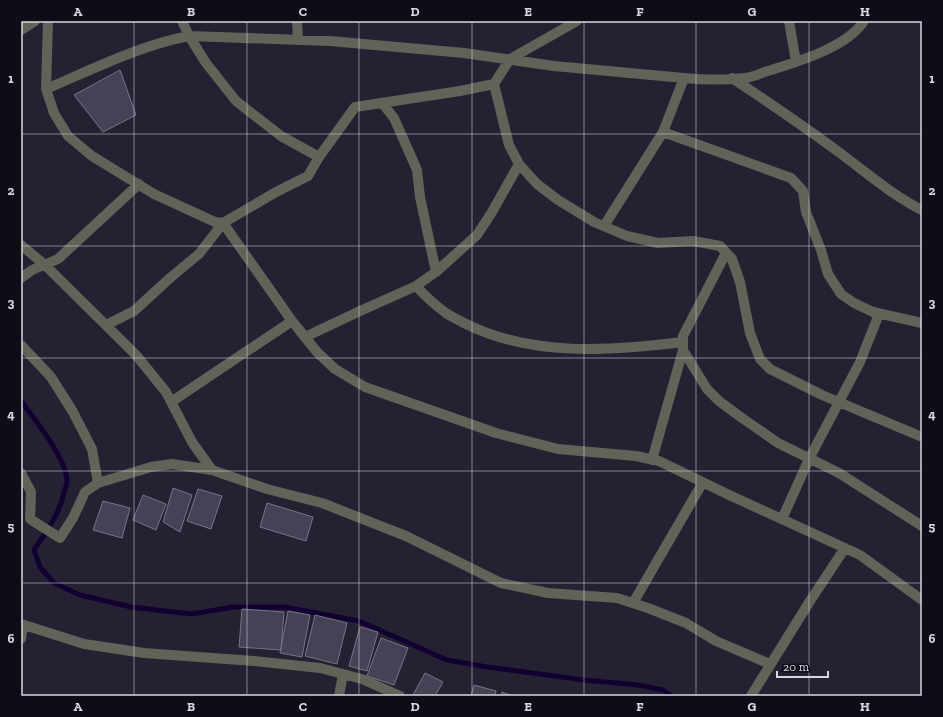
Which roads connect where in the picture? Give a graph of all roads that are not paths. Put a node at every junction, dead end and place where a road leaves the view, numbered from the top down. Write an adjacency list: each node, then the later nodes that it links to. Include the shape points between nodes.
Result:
1 (36, 21): 8 (street)
2 (48, 21): 16 (street)
3 (182, 21): 9 (street)
4 (297, 21): 10 (street)
5 (577, 21): 11 (street)
6 (789, 21): 12 (street)
7 (863, 22): 12 (street, via 859,29 836,45)
8 (21, 30)
9 (188, 36): 10 (street); 16 (street, via 146,48); 19 (street, via 236,101 281,136)
10 (298, 40): 11 (street)
11 (510, 59): 13 (street, via 554,66); 15 (street)
12 (796, 62): 14 (street, via 746,78)
13 (684, 78): 14 (street); 18 (street)
14 (732, 78): 22 (street, via 907,203)
15 (494, 84): 17 (street); 20 (street, via 509,145)
16 (46, 89): 21 (street, via 54,113 68,136 92,156)
17 (382, 103): 19 (street, via 355,107); 28 (street, via 394,118 417,170)
18 (663, 132): 24 (street); 31 (street, via 791,178 803,191 806,212 828,274 841,294)
19 (319, 157): 23 (street, via 308,176)
20 (519, 164): 24 (street, via 537,184 558,200); 28 (street, via 477,235)
21 (139, 184): 23 (street, via 154,194 215,222); 27 (street, via 58,259)
22 (922, 210)
23 (223, 223): 32 (street); 34 (street, via 199,254 134,311)
24 (604, 226): 26 (street, via 627,236 658,243 693,241 720,246)
25 (21, 245): 27 (street)
26 (726, 253): 37 (street, via 683,336); 39 (street, via 732,259 740,282 750,333 760,359 770,369)
27 (45, 264): 29 (street); 34 (street)
28 (436, 272): 30 (street)
29 (21, 278)
30 (416, 286): 35 (street); 37 (street, via 447,314 477,329 514,342 571,348)
31 (879, 314): 33 (street); 39 (street, via 860,362)
32 (292, 321): 35 (street); 38 (street)
33 (922, 323)
34 (106, 325): 38 (street, via 136,355)
35 (305, 337): 42 (street, via 335,368 365,386 496,433 558,449 636,456)
36 (21, 346): 46 (street, via 51,377 73,412 92,449)
37 (683, 346): 41 (street, via 707,389 719,401 778,443); 42 (street)
38 (171, 402): 43 (street, via 192,442)
39 (839, 402): 40 (street); 41 (street)
40 (922, 437)
41 (809, 459): 47 (street); 48 (street, via 839,473)
42 (652, 460): 45 (street)
43 (212, 470): 46 (street, via 172,464 152,467); 51 (street, via 267,489 322,503 406,536 501,583 548,593 616,598)
44 (21, 473): 46 (street, via 31,492 30,519 60,538 85,492)
45 (703, 482): 47 (street); 51 (street)
46 (98, 483)
47 (782, 519): 49 (street)
48 (922, 526)
49 (845, 548): 50 (street, via 860,555); 54 (street)
50 (922, 600)
51 (633, 603): 54 (street, via 686,623 716,642)
52 (22, 624): 53 (street); 55 (street, via 92,645 144,653 320,668)
53 (21, 639)
54 (770, 664): 58 (street)
55 (343, 674): 56 (street); 57 (street, via 362,679)
56 (339, 696)
57 (400, 696)
58 (751, 696)

